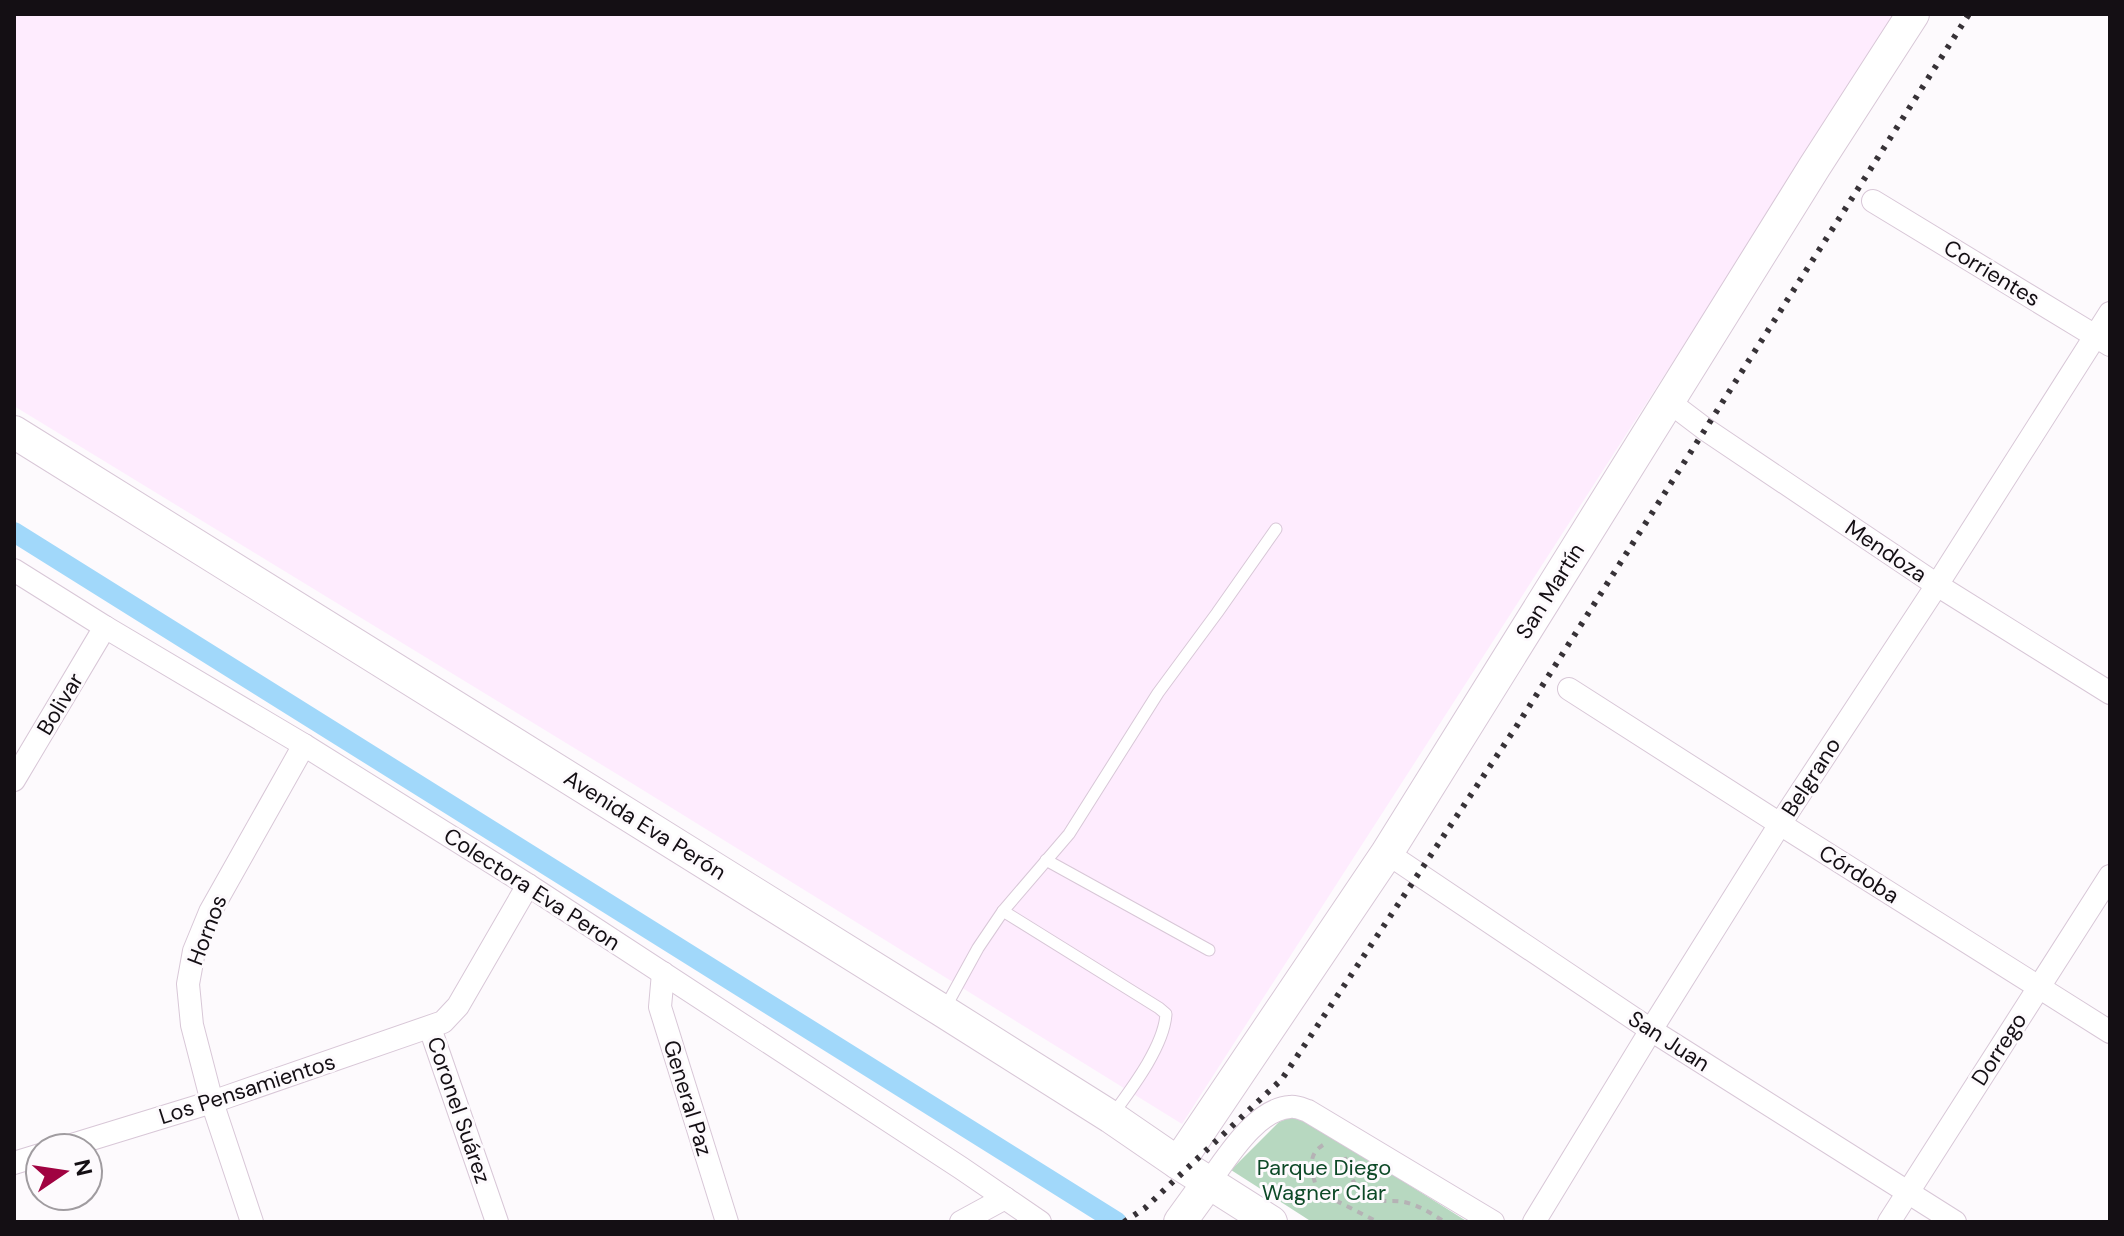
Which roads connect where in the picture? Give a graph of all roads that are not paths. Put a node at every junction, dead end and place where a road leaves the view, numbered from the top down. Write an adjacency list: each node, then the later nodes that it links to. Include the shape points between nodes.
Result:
1 (1913, 14): 5 (main road, San Martín)
2 (1873, 201): 4 (street, Corrientes)
3 (2110, 313): 4 (street, Belgrano)
4 (2102, 341): 9 (street, Belgrano)
5 (1668, 401): 9 (street, Mendoza); 16 (main road, San Martín)
6 (15, 432): 24 (main road, Avenida Eva Perón)
7 (1276, 529): 17 (lane, via 1158,693 1069,834)
8 (14, 570): 10 (street, Colectora Eva Peron)
9 (1937, 585): 12 (street, Mendoza); 15 (street, Belgrano)
10 (105, 627): 13 (street, Colectora Eva Peron); 14 (street, Bolivar)
11 (1569, 689): 15 (street, Córdoba)
12 (2110, 693)
13 (304, 745): 19 (street, Colectora Eva Peron); 28 (street, Hornos, via 210,912 194,951 188,984 192,1025)
14 (14, 780)
15 (1780, 824): 23 (street, Córdoba); 26 (street, Belgrano)
16 (1387, 853): 26 (street, San Juan); 31 (main road, San Martín)
17 (1046, 860): 20 (lane); 21 (lane)
18 (2110, 876): 23 (street, Dorrego)
19 (528, 885): 22 (street, Colectora Eva Peron); 25 (street, Coronel Suárez, via 458,1006)
20 (1003, 911): 24 (lane); 29 (lane, via 1166,1014 1139,1080)
21 (1209, 950)
22 (663, 973): 34 (street, Colectora Eva Peron); 37 (street, General Paz, via 660,1007)
23 (2039, 986): 27 (street, Córdoba); 33 (street, Dorrego)
24 (943, 1011): 29 (main road, Avenida Eva Perón)
25 (430, 1028): 28 (street, Los Pensamientos); 36 (street, Coronel Suárez)
26 (1651, 1030): 33 (street, San Juan); 43 (street, Belgrano)
27 (2110, 1032)
28 (212, 1102): 30 (street, Los Pensamientos); 35 (street, Hornos)
29 (1111, 1117): 31 (main road, Avenida Eva Perón)
30 (104, 1135)
31 (1178, 1163): 32 (main road, Avenida Eva Perón)
32 (1209, 1182): 40 (main road); 41 (main road, Avenida Eva Perón); 42 (street, via 1265,1116 1294,1106)
33 (1907, 1192): 44 (street, Dorrego); 45 (street, San Juan)
34 (1005, 1198): 38 (street); 39 (street, Colectora Eva Peron)
35 (252, 1222)
36 (497, 1222)
37 (727, 1222)
38 (961, 1222)
39 (1040, 1222)
40 (1180, 1222)
41 (1271, 1222)
42 (1493, 1222)
43 (1534, 1222)
44 (1889, 1222)
45 (1955, 1222)

